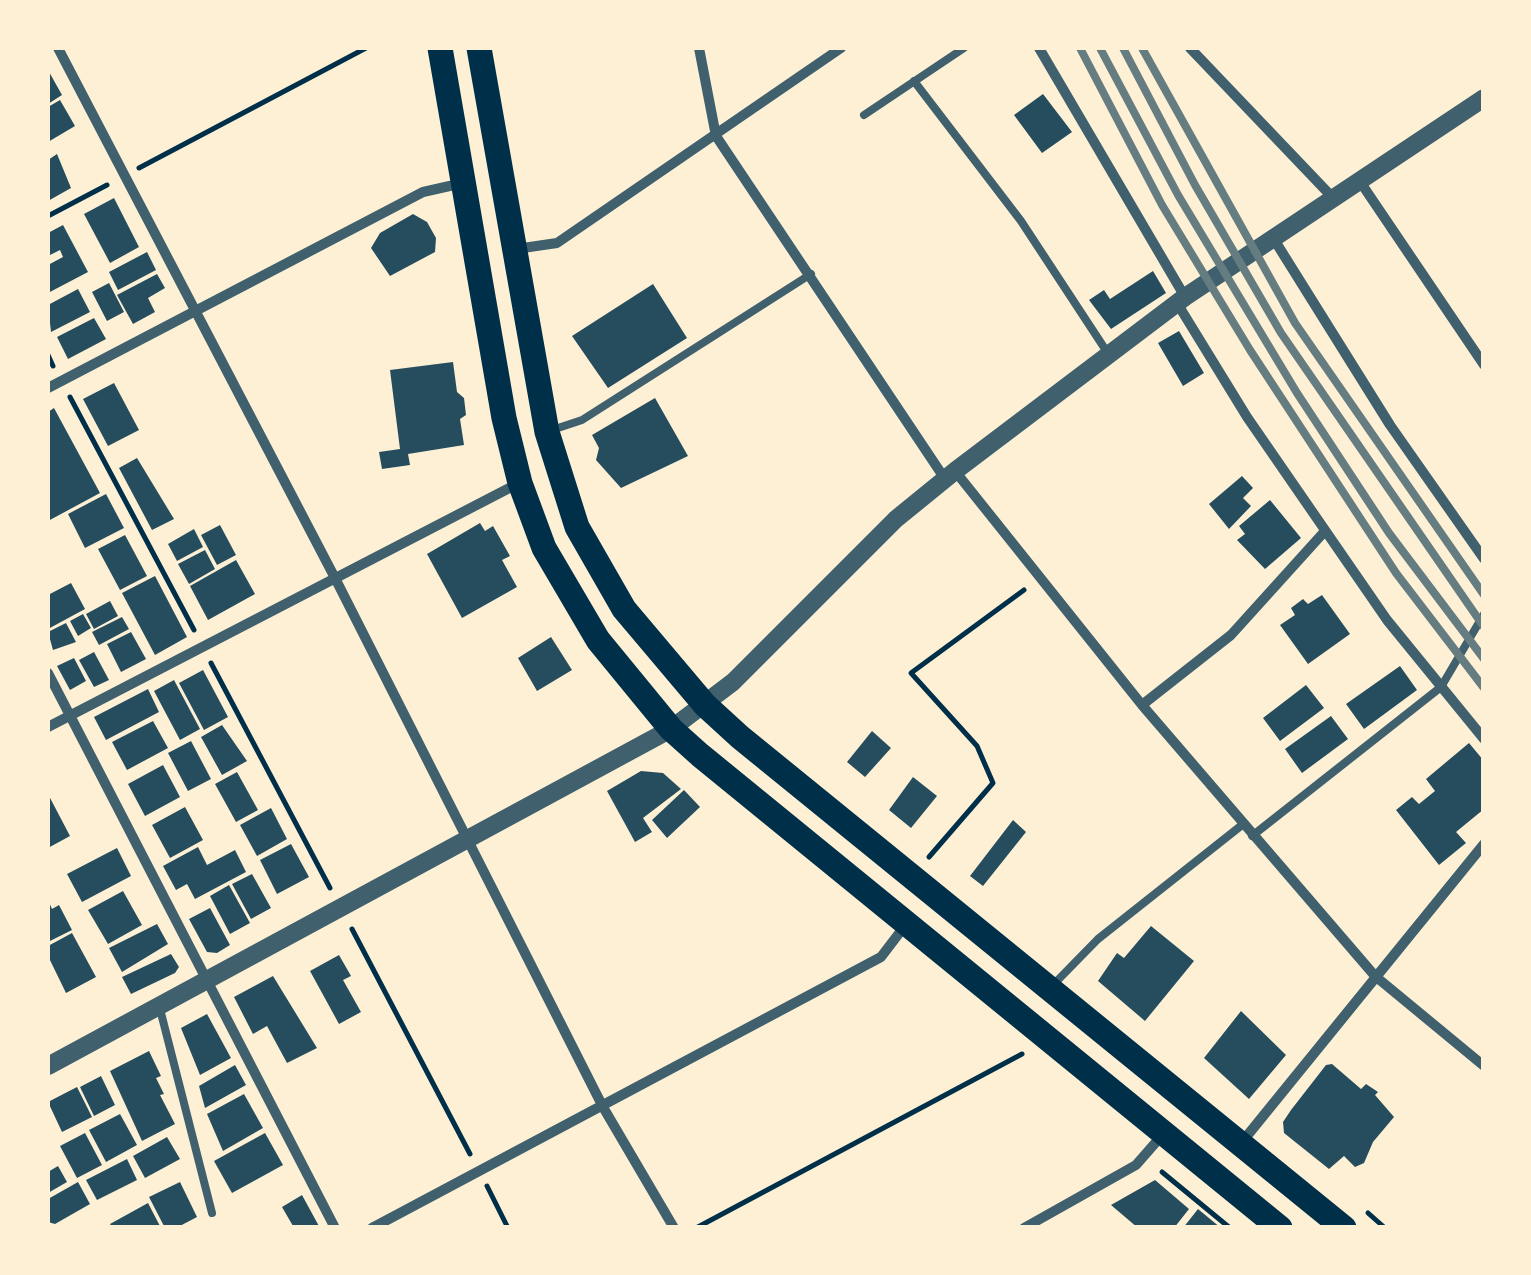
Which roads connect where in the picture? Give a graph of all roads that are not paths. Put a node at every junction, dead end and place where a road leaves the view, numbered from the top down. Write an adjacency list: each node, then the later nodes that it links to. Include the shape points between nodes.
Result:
1 (58, 48): 20 (street)
2 (440, 48): 13 (main road)
3 (479, 48): 17 (main road)
4 (699, 48): 12 (street)
5 (841, 48): 12 (street)
6 (964, 48): 9 (lane)
7 (1039, 48): 19 (street)
8 (1193, 48): 15 (street)
9 (914, 81): 11 (lane); 21 (lane, via 1021,222)
10 (1484, 98): 14 (street)
11 (864, 115)
12 (716, 136): 17 (street, via 557,243); 18 (street)
13 (463, 183): 20 (street, via 423,192); 26 (main road)
14 (1361, 183): 15 (street); 22 (street)
15 (1336, 200): 16 (street)
16 (1275, 242): 19 (street); 28 (street)
17 (514, 249): 24 (main road)
18 (810, 274): 24 (lane, via 582,420); 25 (street)
19 (1181, 300): 21 (street); 27 (street)
20 (196, 310): 23 (street); 29 (street)
21 (1110, 356): 25 (street)
22 (1484, 365)
23 (48, 388)
24 (548, 432): 33 (main road, via 562,488 595,562 650,644)
25 (950, 475): 33 (street); 34 (street)
26 (520, 483): 29 (street); 37 (main road, via 544,548 598,640)
27 (1326, 531): 32 (street); 34 (street, via 1231,636)
28 (1484, 559)
29 (335, 578): 35 (street); 41 (street)
30 (1484, 614): 32 (lane)
31 (48, 673): 35 (street)
32 (1441, 687): 38 (street); 40 (lane)
33 (705, 705): 37 (street); 46 (main road)
34 (1142, 705): 39 (street)
35 (70, 715): 36 (street); 45 (street)
36 (48, 726)
37 (671, 729): 41 (street); 43 (main road)
38 (1484, 739)
39 (1242, 824): 40 (street); 46 (lane, via 1098,940)
40 (1252, 836): 44 (street)
41 (465, 842): 45 (street); 50 (street)
42 (1484, 844): 44 (street)
43 (908, 922): 50 (street, via 881,957); 51 (main road)
44 (1375, 976): 49 (street); 52 (street)
45 (204, 980): 47 (street); 54 (street)
46 (1049, 989): 52 (main road)
47 (158, 1005): 48 (street); 53 (lane)
48 (48, 1066)
49 (1484, 1066)
50 (603, 1106): 55 (street); 56 (street)
51 (1164, 1132): 57 (street, via 1136,1164); 58 (main road)
52 (1241, 1143): 59 (main road)
53 (212, 1213)
54 (335, 1228)
55 (372, 1228)
56 (674, 1228)
57 (1024, 1228)
58 (1280, 1228)
59 (1344, 1228)

